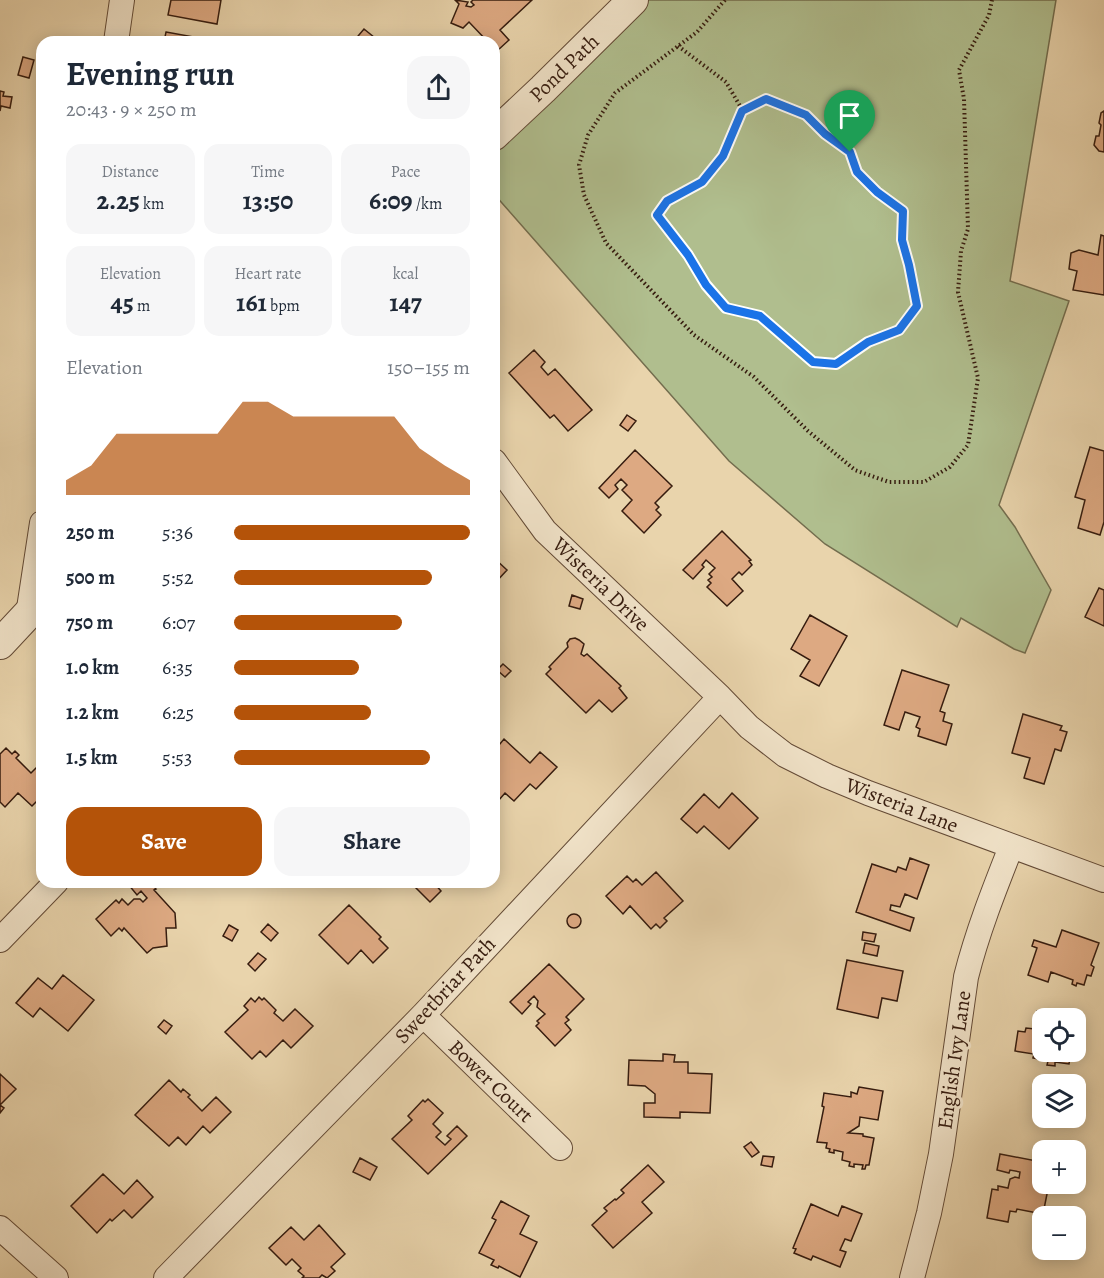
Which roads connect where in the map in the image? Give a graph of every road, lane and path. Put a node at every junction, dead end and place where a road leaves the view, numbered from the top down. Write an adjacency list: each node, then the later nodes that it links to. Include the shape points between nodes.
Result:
1 (122, 0): 5 (street)
2 (633, 0): 8 (street, Pond Path)
3 (725, 0): 6 (path, via 697,32)
4 (992, 0): 6 (path, via 989,15 959,70 964,99 968,229 961,251 958,292 978,378 968,445 950,467 924,482 889,482 855,470 808,431 754,376 693,335 606,243 584,195 579,165 588,135 615,93)
5 (117, 36)
6 (678, 46): 7 (path, via 726,82)
7 (742, 111): 7 (path, via 723,156 702,182 667,201 657,215 726,308 760,316 813,362 836,364 868,342 899,330 917,306 902,240 903,211 877,192 857,172 850,152 806,115 766,99)
8 (500, 129)
9 (500, 469): 12 (street, Wisteria Drive, via 545,531)
10 (35, 607): 11 (street)
11 (0, 644)
12 (720, 697): 13 (street, Wisteria Lane, via 749,727 785,754 827,776); 17 (street, Sweetbriar Path)
13 (1011, 847): 14 (street, Wisteria Lane); 22 (street, English Ivy Lane, via 966,977 941,1154)
14 (1104, 880)
15 (50, 888): 16 (street)
16 (0, 940)
17 (423, 1015): 18 (street, Bower Court); 21 (street, Sweetbriar Path)
18 (560, 1148)
19 (0, 1228): 20 (street)
20 (56, 1278)
21 (166, 1278)
22 (912, 1278)

